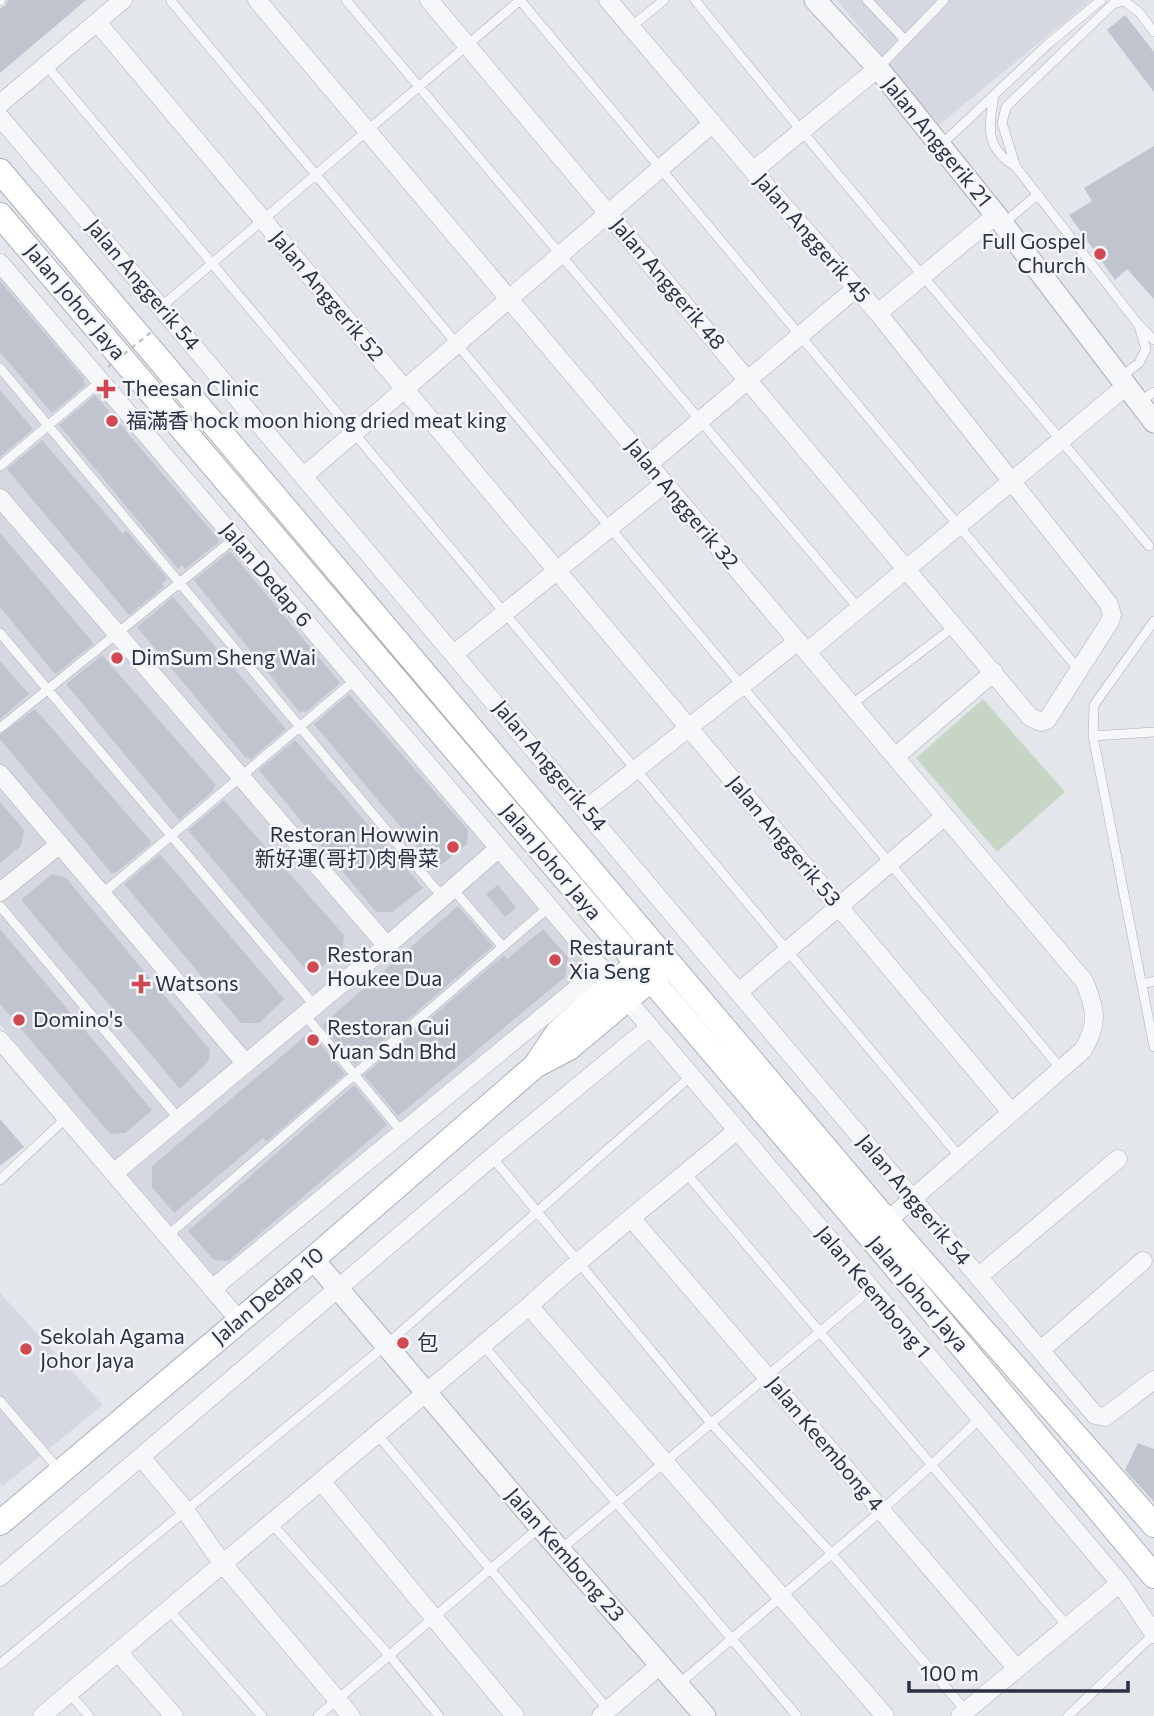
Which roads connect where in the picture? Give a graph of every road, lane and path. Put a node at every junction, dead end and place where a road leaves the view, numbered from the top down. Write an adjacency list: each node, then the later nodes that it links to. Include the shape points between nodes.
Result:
1 (123, 0): 14 (street)
2 (257, 0): 26 (street, Jalan Anggerik 32)
3 (346, 0): 21 (lane)
4 (429, 0): 18 (street, Jalan Anggerik 48)
5 (520, 0): 18 (lane); 30 (lane)
6 (608, 0): 15 (street, Jalan Anggerik 45)
7 (664, 0): 15 (lane)
8 (695, 0): 27 (lane)
9 (815, 0): 20 (street, Jalan Anggerik 21)
10 (867, 0): 17 (lane)
11 (944, 0): 17 (lane)
12 (1101, 0): 22 (lane)
13 (171, 1): 33 (lane)
14 (97, 22): 19 (street); 38 (street, Jalan Anggerik 52)
15 (631, 27): 25 (street, Jalan Anggerik 45)
16 (1154, 32): 29 (lane, via 1124,1 1113,4 1006,107 1002,124)
17 (905, 40): 20 (lane)
18 (467, 45): 21 (lane); 35 (street, Jalan Anggerik 48)
19 (46, 65): 23 (street); 41 (lane)
20 (878, 68): 27 (street); 28 (street, Jalan Anggerik 21)
21 (419, 86): 26 (lane); 39 (lane)
22 (994, 95): 28 (lane); 29 (lane, via 989,131 1005,160)
23 (0, 104)
24 (0, 117): 45 (street, Jalan Anggerik 54)
25 (713, 123): 30 (street); 32 (street, Jalan Anggerik 45)
26 (367, 131): 33 (lane); 44 (street, Jalan Anggerik 32)
27 (801, 131): 32 (street); 42 (lane)
28 (940, 146): 37 (street, Jalan Anggerik 21)
29 (1016, 167): 34 (lane)
30 (660, 168): 35 (street); 49 (lane)
31 (0, 171): 113 (main road, Jalan Johor Jaya)
32 (753, 171): 43 (street, Jalan Anggerik 45)
33 (316, 175): 38 (lane); 51 (lane)
34 (1038, 194): 37 (lane); 47 (lane)
35 (608, 213): 39 (street); 54 (street, Jalan Anggerik 48)
36 (0, 215): 113 (main road, Jalan Johor Jaya)
37 (1000, 219): 42 (street); 56 (street, Jalan Anggerik 21)
38 (263, 220): 41 (lane); 55 (street, Jalan Anggerik 52)
39 (561, 254): 44 (street); 57 (lane)
40 (0, 263): 53 (street, Jalan Dedap 6)
41 (212, 264): 45 (lane); 60 (lane)
42 (924, 275): 46 (street); 61 (lane)
43 (856, 288): 46 (street, Jalan Anggerik 45); 49 (street)
44 (509, 299): 51 (street); 62 (street, Jalan Anggerik 32)
45 (161, 307): 64 (street, Jalan Anggerik 54)
46 (878, 313): 65 (street, Jalan Anggerik 45)
47 (1138, 324): 50 (lane); 56 (lane, via 1146,349)
48 (155, 329): 53 (path, bridge)
49 (800, 336): 54 (street); 68 (lane)
50 (1154, 340)
51 (457, 344): 55 (street); 69 (lane)
52 (0, 368): 59 (lane)
53 (104, 374): 59 (lane); 70 (street, Jalan Dedap 6)
54 (748, 380): 57 (street); 72 (street, Jalan Anggerik 48)
55 (405, 389): 60 (street); 73 (street, Jalan Anggerik 52)
56 (1134, 390): 58 (street, Jalan Anggerik 21); 61 (street)
57 (700, 421): 62 (street); 75 (lane)
58 (1154, 422)
59 (48, 425): 63 (lane); 74 (lane)
60 (354, 433): 64 (street); 76 (lane)
61 (1061, 439): 65 (street); 71 (lane)
62 (649, 464): 66 (street, Jalan Anggerik 32)
63 (0, 466)
64 (304, 476): 82 (street, Jalan Anggerik 54)
65 (1010, 482): 68 (street); 83 (street, Jalan Anggerik 45, via 1111,608 1109,623)
66 (665, 483): 69 (street); 81 (street, Jalan Anggerik 32)
67 (0, 498): 80 (street)
68 (958, 525): 72 (street); 83 (lane)
69 (610, 527): 73 (street); 86 (lane)
70 (235, 538): 74 (lane); 85 (street, Jalan Dedap 6)
71 (1149, 546)
72 (907, 568): 75 (street); 78 (street, Jalan Anggerik 48)
73 (557, 571): 76 (street); 91 (street, Jalan Anggerik 53)
74 (179, 583): 80 (lane); 89 (lane)
75 (859, 609): 81 (street)
76 (505, 613): 82 (street); 95 (lane)
77 (1154, 621): 93 (lane, via 1094,705)
78 (955, 626): 84 (street, Jalan Anggerik 48); 88 (lane)
79 (0, 633): 87 (lane)
80 (117, 633): 87 (lane); 97 (street)
81 (802, 647): 86 (street); 88 (street, Jalan Anggerik 32)
82 (454, 654): 98 (street, Jalan Anggerik 54)
83 (1080, 671): 84 (street, Jalan Anggerik 48, via 1047,720 1035,721)
84 (994, 672): 94 (street)
85 (355, 680): 89 (lane); 102 (street, Jalan Dedap 6)
86 (742, 686): 91 (street); 103 (lane)
87 (48, 689): 90 (lane); 100 (lane)
88 (851, 705): 94 (street, Jalan Anggerik 32)
89 (300, 727): 97 (lane); 105 (lane)
90 (0, 728)
91 (689, 728): 95 (street); 109 (street, Jalan Anggerik 53)
92 (1154, 732): 93 (lane)
93 (1093, 736): 116 (lane)
94 (895, 757): 99 (street, Jalan Anggerik 32)
95 (636, 770): 98 (street); 112 (lane)
96 (0, 774): 101 (street)
97 (241, 777): 100 (lane); 110 (street)
98 (586, 809): 117 (street, Jalan Anggerik 54)
99 (945, 816): 103 (street); 123 (street, Jalan Anggerik 32, via 1084,981 1095,1015 1093,1034)
100 (171, 836): 106 (lane); 118 (lane)
101 (60, 844): 104 (street); 106 (street)
102 (499, 848): 105 (street); 108 (street, Jalan Dedap 6)
103 (890, 864): 109 (street); 123 (lane)
104 (0, 892)
105 (448, 893): 110 (street); 111 (lane)
106 (102, 894): 122 (street)
107 (0, 906): 128 (lane)
108 (549, 907): 111 (lane); 115 (street, Jalan Dedap 6)
109 (839, 907): 112 (street); 126 (street, Jalan Anggerik 53)
110 (387, 946): 118 (street)
111 (503, 947): 124 (lane)
112 (787, 951): 117 (street); 132 (lane)
113 (653, 963): 115 (main road, Jalan Dedap 10); 140 (main road, Jalan Johor Jaya); 178 (main road, Jalan Johor Jaya)
114 (1154, 982): 116 (lane)
115 (614, 984): 119 (street, Jalan Keembong 1); 130 (street); 142 (main road, Jalan Dedap 10, via 558,1032 535,1066)
116 (1142, 984): 121 (lane)
117 (740, 991): 137 (street, Jalan Anggerik 54)
118 (310, 1011): 122 (street); 124 (lane)
119 (650, 1027): 125 (street, Jalan Keembong 1); 131 (street)
120 (0, 1040): 127 (street)
121 (1154, 1047)
122 (246, 1064): 128 (street)
123 (1062, 1070): 126 (street)
124 (355, 1074): 130 (lane); 141 (lane)
125 (691, 1076): 129 (street, Jalan Keembong 1); 138 (lane)
126 (1011, 1112): 132 (street)
127 (66, 1118): 134 (street); 136 (lane)
128 (179, 1120): 134 (street)
129 (737, 1130): 135 (street); 148 (street, Jalan Keembong 1)
130 (403, 1133): 146 (street)
131 (492, 1157): 138 (lane); 147 (street)
132 (960, 1157): 137 (street)
133 (1118, 1158): 145 (street)
134 (114, 1173): 141 (street)
135 (686, 1173): 139 (street); 151 (lane)
136 (0, 1180)
137 (913, 1198): 140 (street); 145 (street, Jalan Anggerik 54)
138 (537, 1212): 144 (lane); 152 (lane)
139 (632, 1219): 144 (street); 155 (street, Jalan Keembong 4)
140 (887, 1221): 172 (main road, Jalan Johor Jaya)
141 (167, 1236): 146 (street)
142 (313, 1259): 147 (street, Jalan Kembong 23); 150 (main road, Jalan Dedap 10)
143 (1143, 1261): 154 (street)
144 (577, 1262): 149 (street); 160 (lane)
145 (978, 1277): 154 (street, Jalan Anggerik 54)
146 (212, 1289): 150 (street)
147 (339, 1289): 152 (street, Jalan Kembong 23); 162 (street)
148 (871, 1289): 151 (lane); 159 (street, Jalan Keembong 1)
149 (529, 1306): 153 (street); 163 (street)
150 (239, 1320): 165 (main road, Jalan Dedap 10)
151 (819, 1332): 155 (lane); 164 (lane)
152 (386, 1345): 157 (street, Jalan Kembong 23); 168 (lane)
153 (483, 1345): 157 (street); 167 (lane)
154 (1041, 1350): 156 (street, Jalan Anggerik 54, via 1098,1417 1108,1415)
155 (767, 1376): 160 (lane); 169 (street, Jalan Keembong 4)
156 (1154, 1380)
157 (426, 1393): 161 (street); 173 (street, Jalan Kembong 23)
158 (0, 1401): 165 (lane)
159 (980, 1418): 164 (lane); 180 (street, Jalan Keembong 1)
160 (710, 1422): 163 (lane); 175 (lane)
161 (377, 1434): 166 (street); 177 (lane)
162 (141, 1457): 168 (street); 179 (street)
163 (665, 1461): 167 (lane); 181 (street)
164 (932, 1466): 169 (lane); 184 (lane)
165 (61, 1472): 171 (main road, Jalan Dedap 10)
166 (321, 1481): 170 (street); 183 (street)
167 (617, 1502): 174 (lane); 186 (lane)
168 (185, 1510): 176 (street); 189 (lane)
169 (882, 1511): 175 (lane); 191 (street, Jalan Keembong 4)
170 (271, 1523): 176 (street); 188 (lane)
171 (0, 1524)
172 (1154, 1525)
173 (540, 1527): 174 (street, Jalan Kembong 23); 177 (lane)
174 (560, 1549): 190 (street, Jalan Kembong 23)
175 (831, 1553): 181 (lane); 195 (lane)
176 (222, 1563): 182 (street); 194 (street)
177 (489, 1570): 183 (lane); 196 (lane)
178 (1154, 1576)
179 (0, 1577)
180 (1120, 1583): 184 (street); 185 (street, Jalan Keembong 1)
181 (781, 1595): 186 (lane); 207 (street)
182 (169, 1609): 187 (street); 200 (lane)
183 (435, 1619): 188 (lane); 204 (street)
184 (1068, 1627): 191 (street)
185 (1154, 1634): 208 (lane)
186 (731, 1638): 192 (lane); 206 (lane)
187 (118, 1652): 193 (street); 199 (street)
188 (390, 1655): 194 (lane); 203 (lane)
189 (0, 1664)
190 (660, 1665): 192 (street, Jalan Kembong 23); 196 (street)
191 (1017, 1669): 195 (street)
192 (677, 1685): 205 (street, Jalan Kembong 23)
193 (69, 1693): 197 (street); 198 (lane)
194 (337, 1700): 201 (lane); 202 (street)
195 (963, 1713)
196 (608, 1714)
197 (42, 1716)
198 (89, 1716)
199 (174, 1716)
200 (262, 1716)
201 (318, 1716)
202 (351, 1716)
203 (439, 1716)
204 (515, 1716)
205 (705, 1716)
206 (797, 1716)
207 (885, 1716)
208 (1068, 1716)

